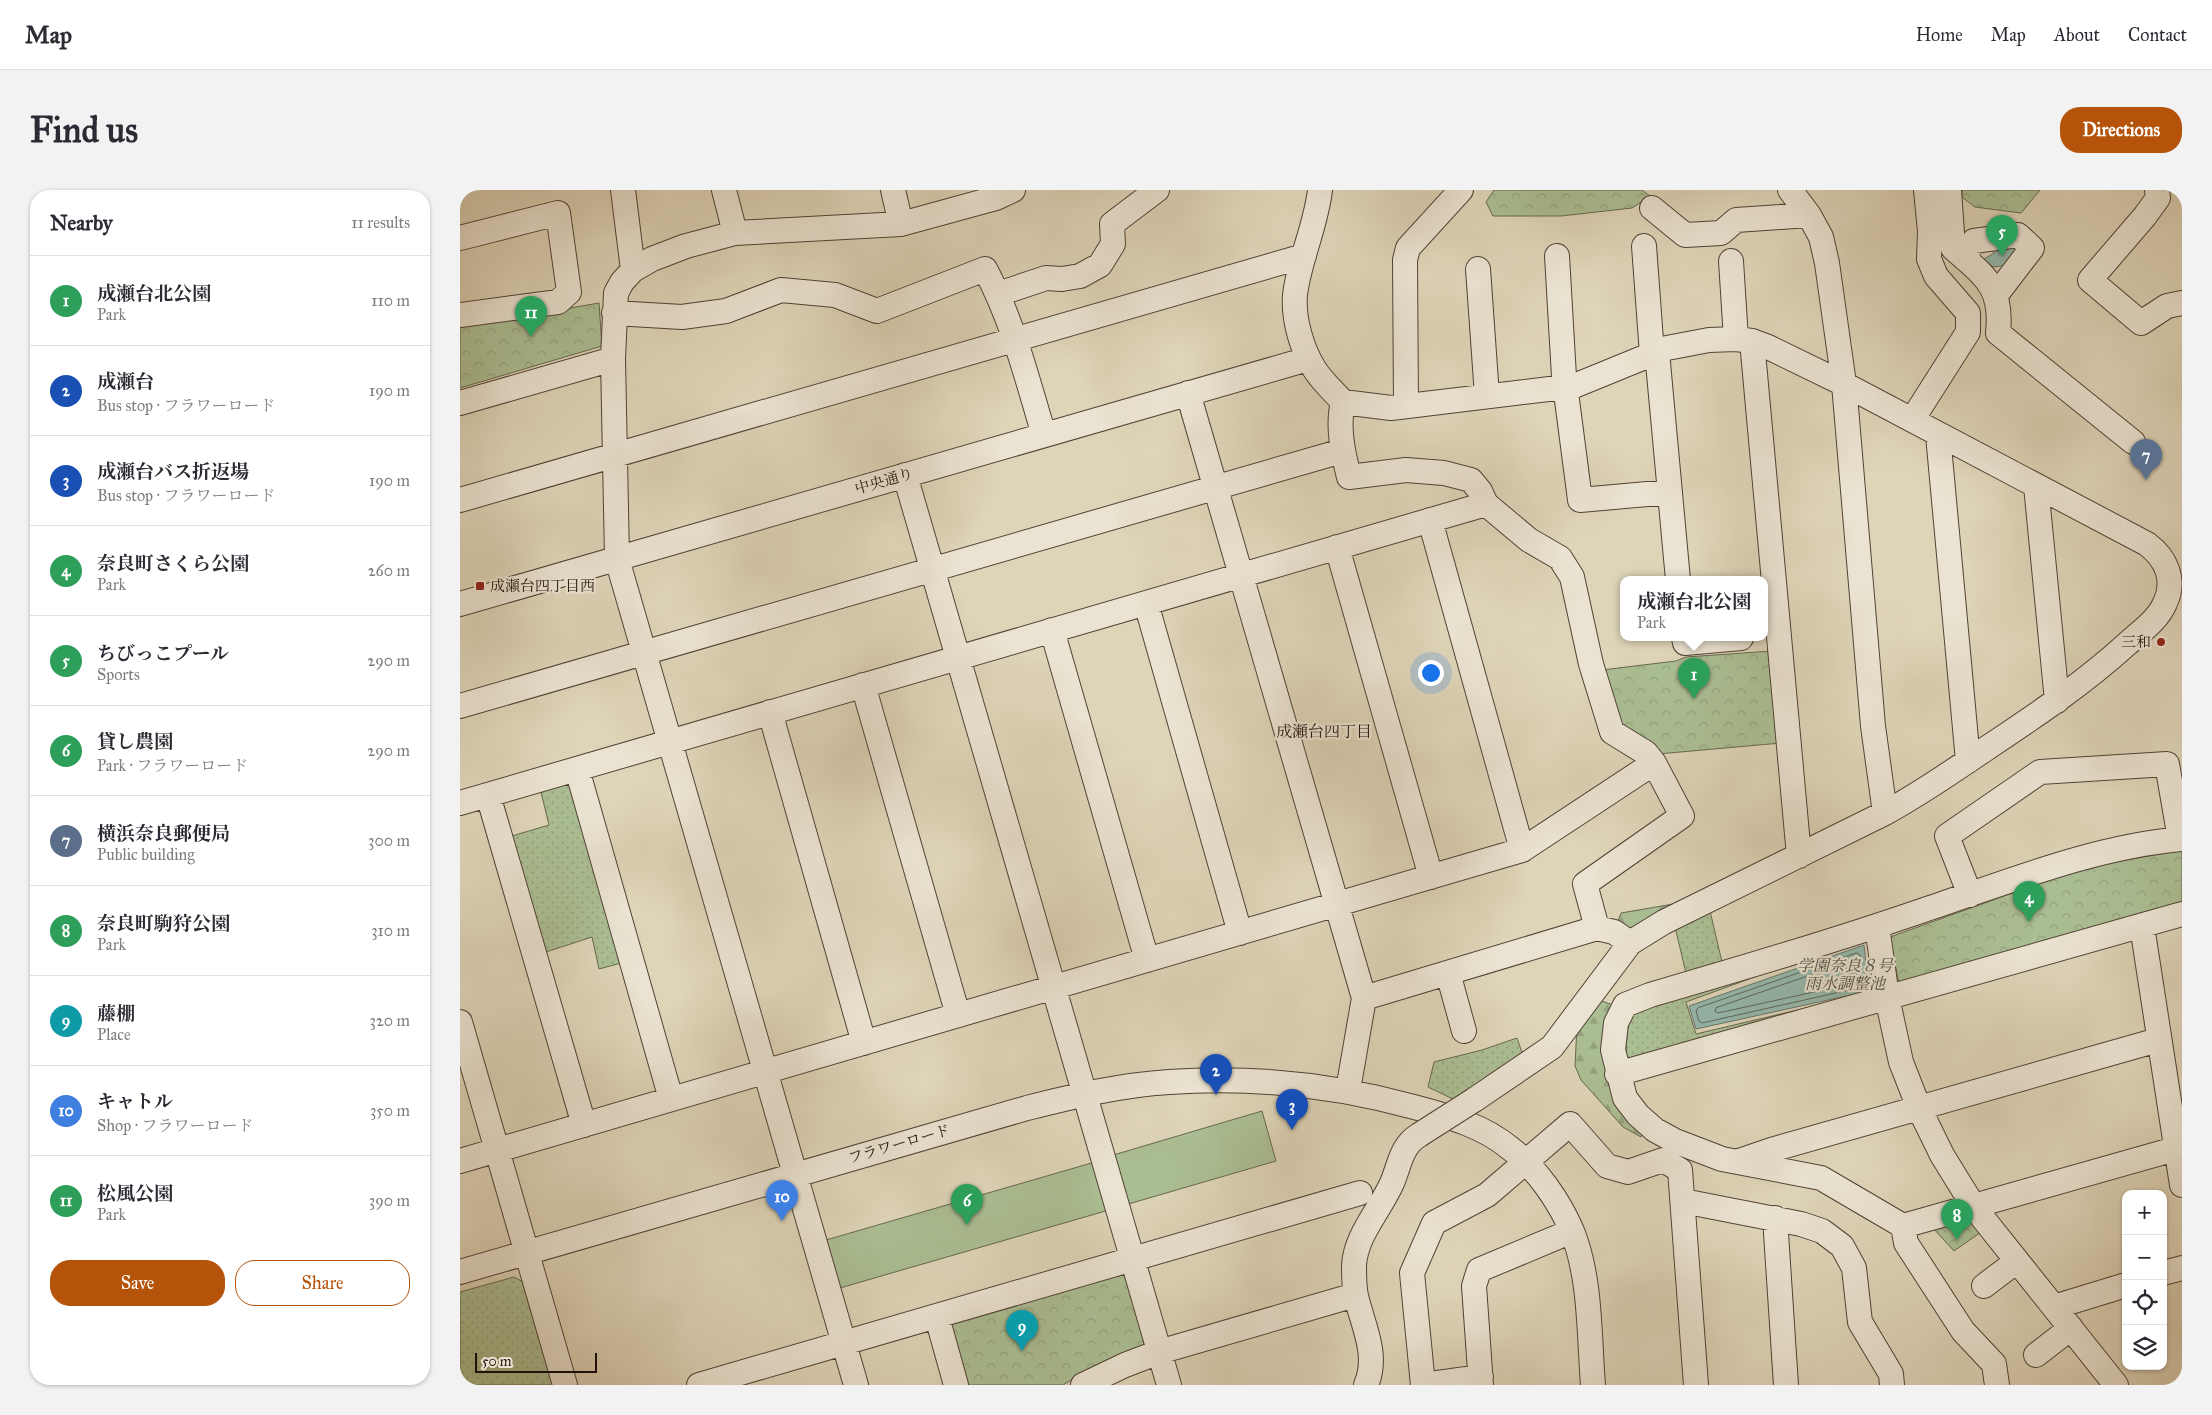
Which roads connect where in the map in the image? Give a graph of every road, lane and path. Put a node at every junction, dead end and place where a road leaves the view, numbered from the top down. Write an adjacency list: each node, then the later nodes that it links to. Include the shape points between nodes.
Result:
1 (623, 190): 23 (street)
2 (724, 190): 15 (street)
3 (893, 190): 14 (street)
4 (1013, 190): 14 (street, via 996,198)
5 (1157, 190): 24 (street, via 1112,224 1113,244 1100,265 1080,276 1046,278)
6 (1320, 190): 18 (street)
7 (1461, 190): 40 (street, via 1408,248)
8 (1790, 190): 13 (street)
9 (1926, 190): 41 (street, via 1929,259 1936,276 1968,313 1968,332)
10 (1949, 190): 20 (street, via 1953,248)
11 (2158, 190): 26 (street, via 2158,198 2146,216 2090,280 2141,323 2167,306)
12 (1652, 208): 13 (street, via 1685,235 1721,234 1736,220)
13 (1809, 215): 34 (street, via 1821,237 1827,263)
14 (901, 224): 15 (street)
15 (735, 233): 23 (street, via 686,246)
16 (460, 238): 28 (street, via 558,213 569,292 558,302)
17 (1644, 246): 31 (street)
18 (1304, 256): 29 (street); 32 (street, via 1295,296 1298,324)
19 (1557, 256): 35 (street)
20 (1964, 258): 25 (street, via 1984,276); 25 (street, via 1974,241 2018,235 2032,248)
21 (1731, 261): 30 (street)
22 (1478, 269): 37 (street)
23 (633, 270): 27 (street, via 616,293)
24 (998, 294): 27 (street, via 985,269 877,311 835,295 781,290 726,311 682,317); 29 (street)
25 (1996, 295): 44 (street, via 2000,316 1998,333)
26 (2182, 303)
27 (614, 313): 33 (street)
28 (460, 315)
29 (1015, 340): 42 (street); 46 (street)
30 (1744, 340): 31 (street, via 1685,343); 34 (street, via 1768,347); 59 (street)
31 (1655, 353): 35 (street, via 1574,386); 50 (street)
32 (1308, 358): 36 (street, 中央通り); 38 (street)
33 (613, 359): 39 (street); 46 (street)
34 (1844, 384): 41 (street); 80 (street, via 1873,726)
35 (1566, 386): 37 (street); 50 (street, via 1580,500)
36 (1188, 393): 42 (street, 中央通り); 49 (street)
37 (1487, 396): 40 (street)
38 (1343, 402): 40 (street, via 1391,408); 45 (street, via 1340,412)
39 (460, 403)
40 (1406, 406)
41 (1912, 420): 43 (street)
42 (1044, 435): 47 (street, 中央通り)
43 (1938, 435): 48 (street); 75 (street)
44 (2134, 442)
45 (1342, 451): 49 (street); 52 (street, via 1349,477 1406,470 1444,474 1471,480)
46 (615, 456): 51 (street); 55 (street)
47 (905, 475): 55 (street, 中央通り); 56 (street)
48 (2036, 486): 60 (street, via 2147,544); 71 (street)
49 (1216, 488): 56 (street); 57 (street)
50 (1670, 492): 58 (street)
51 (460, 500)
52 (1486, 504): 53 (street); 76 (street, via 1530,540 1560,558 1572,577 1591,664 1612,732 1646,753)
53 (1430, 520): 54 (street); 82 (street)
54 (1337, 547): 57 (street); 84 (street)
55 (617, 559): 63 (street, 中央通り); 68 (street)
56 (933, 570): 68 (street); 69 (street)
57 (1241, 575): 62 (street); 86 (street)
58 (1678, 576)
59 (1766, 576)
60 (2176, 576): 71 (street, via 2157,615 2102,667)
61 (1768, 602): 65 (street)
62 (1146, 603): 64 (street); 91 (street)
63 (460, 604)
64 (1052, 630): 69 (street); 93 (street)
65 (1771, 635): 83 (street)
66 (1685, 641): 67 (street)
67 (1707, 641)
68 (644, 653): 72 (street); 74 (street)
69 (958, 658): 70 (street); 95 (street)
70 (863, 685): 73 (street); 98 (street)
71 (2057, 701): 75 (street)
72 (460, 706)
73 (770, 712): 74 (street); 102 (street)
74 (670, 742): 77 (street); 103 (street)
75 (1968, 761): 80 (street)
76 (1654, 763): 82 (street); 90 (street, via 1682,816 1585,884)
77 (577, 769): 78 (street); 107 (street)
78 (488, 795): 79 (street); 109 (street)
79 (460, 803)
80 (1885, 813): 83 (street)
81 (2181, 839): 85 (street, via 2088,856); 85 (street, via 2167,764 2040,772 1948,836)
82 (1522, 850): 84 (street)
83 (1799, 856): 92 (street, via 1664,922)
84 (1431, 877): 86 (street)
85 (1970, 895): 88 (street)
86 (1336, 904): 91 (street); 97 (street)
87 (2182, 914): 89 (street)
88 (1876, 926): 96 (street); 104 (street, via 1625,1005 1616,1023 1613,1050)
89 (2142, 926): 96 (street); 101 (street)
90 (1597, 928): 92 (street, via 1614,932); 94 (street)
91 (1240, 932): 93 (street)
92 (1630, 943): 131 (street, bridge, via 1552,1047 1408,1142 1392,1183 1366,1229 1354,1264)
93 (1147, 960): 95 (street)
94 (1448, 973): 97 (street); 100 (street)
95 (1054, 987): 98 (street); 106 (street)
96 (1887, 997): 104 (street); 108 (street, via 1901,1062)
97 (1364, 998): 105 (street)
98 (958, 1015): 102 (street)
99 (460, 1022): 111 (street)
100 (1464, 1030)
101 (2158, 1040): 108 (street); 110 (street)
102 (864, 1043): 103 (street)
103 (765, 1072): 107 (street); 115 (street)
104 (1617, 1074): 114 (street, via 1625,1098 1654,1130 1696,1150)
105 (1348, 1090): 106 (street, フラワーロード, via 1210,1080 1151,1083); 113 (street, フラワーロード, via 1468,1124 1494,1136)
106 (1084, 1093): 115 (street, フラワーロード); 124 (street)
107 (671, 1099): 109 (street)
108 (1919, 1108): 114 (street); 119 (street, via 1942,1155)
109 (584, 1124): 111 (street)
110 (2179, 1148): 116 (street); 119 (street)
111 (497, 1150): 112 (street); 123 (street)
112 (460, 1161)
113 (1526, 1161): 118 (street, via 1570,1124 1607,1166 1628,1172 1663,1160 1680,1170); 122 (street, フラワーロード, via 1550,1191); 139 (street, via 1487,1195 1434,1223 1412,1273 1423,1385)
114 (1739, 1162): 121 (street, via 1821,1178)
115 (795, 1174): 123 (street, フラワーロード); 135 (street)
116 (2182, 1185)
117 (1360, 1193): 124 (street)
118 (1683, 1201): 120 (street); 148 (street)
119 (1974, 1207): 121 (street); 125 (street)
120 (1775, 1218): 149 (street); 150 (street, via 1822,1231 1842,1246 1854,1268 1860,1322 1891,1374)
121 (1903, 1226): 151 (street, via 1906,1243 1963,1331 1994,1364)
122 (1572, 1231): 139 (street, via 1479,1270 1474,1286); 147 (street, フラワーロード, via 1582,1263)
123 (527, 1252): 127 (street, フラワーロード); 140 (street)
124 (1132, 1259): 133 (street); 136 (street)
125 (2017, 1261): 129 (street); 132 (street)
126 (2182, 1268): 128 (street)
127 (460, 1272)
128 (2167, 1273)
129 (1984, 1286)
130 (2122, 1286): 132 (street)
131 (1355, 1295): 136 (street); 146 (street, via 1366,1326 1372,1358)
132 (2054, 1307): 134 (street)
133 (937, 1317): 135 (street); 143 (street)
134 (2071, 1328): 137 (street); 152 (street)
135 (843, 1342): 138 (street); 142 (street)
136 (1159, 1352): 144 (street, via 1125,1364); 145 (street)
137 (2036, 1356)
138 (754, 1378): 141 (street)
139 (1481, 1381)
140 (565, 1385)
141 (698, 1385)
142 (856, 1385)
143 (956, 1385)
144 (1083, 1385)
145 (1169, 1385)
146 (1366, 1385)
147 (1593, 1385)
148 (1696, 1385)
149 (1786, 1385)
150 (1892, 1385)
151 (1997, 1385)
152 (2116, 1385)

